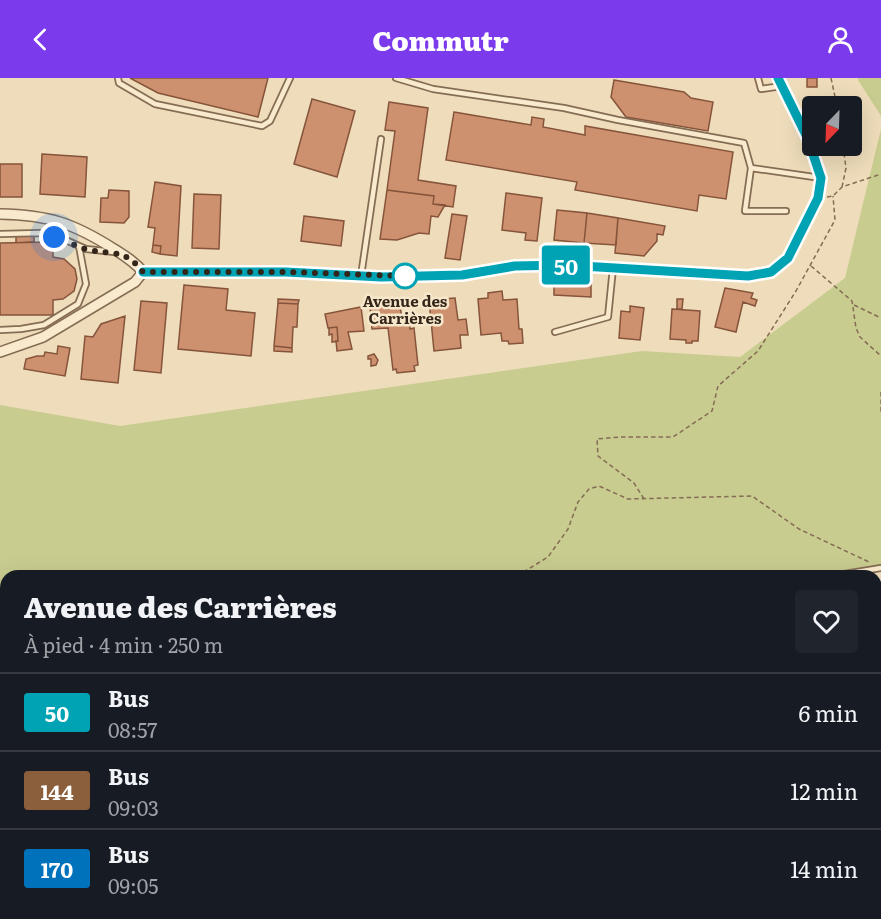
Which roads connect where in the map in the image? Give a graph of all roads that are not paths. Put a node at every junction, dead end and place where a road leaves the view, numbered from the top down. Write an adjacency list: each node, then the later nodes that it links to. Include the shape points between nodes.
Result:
1 (118, 78): 2 (lane, via 119,83 155,104 262,126 270,121)
2 (290, 78)
3 (396, 78): 7 (lane, via 433,89 564,108 744,143)
4 (758, 78): 5 (lane, via 761,89)
5 (780, 82): 8 (street, via 808,139)
6 (381, 139): 16 (lane)
7 (751, 168): 8 (lane); 9 (lane, via 745,211)
8 (821, 178): 14 (street, via 818,198 788,258 771,272 748,276)
9 (786, 211)
10 (0, 214): 13 (street, via 60,221)
11 (0, 234): 12 (lane, via 40,234)
12 (78, 246): 13 (lane); 17 (lane, via 86,284 78,304 45,325)
13 (120, 253): 15 (street, via 137,263)
14 (613, 268): 16 (street, via 515,266 462,275); 18 (lane, via 608,317)
15 (143, 272): 16 (street); 19 (street, via 135,282 44,337)
16 (361, 276)
17 (0, 330)
18 (555, 332)
19 (0, 352)

